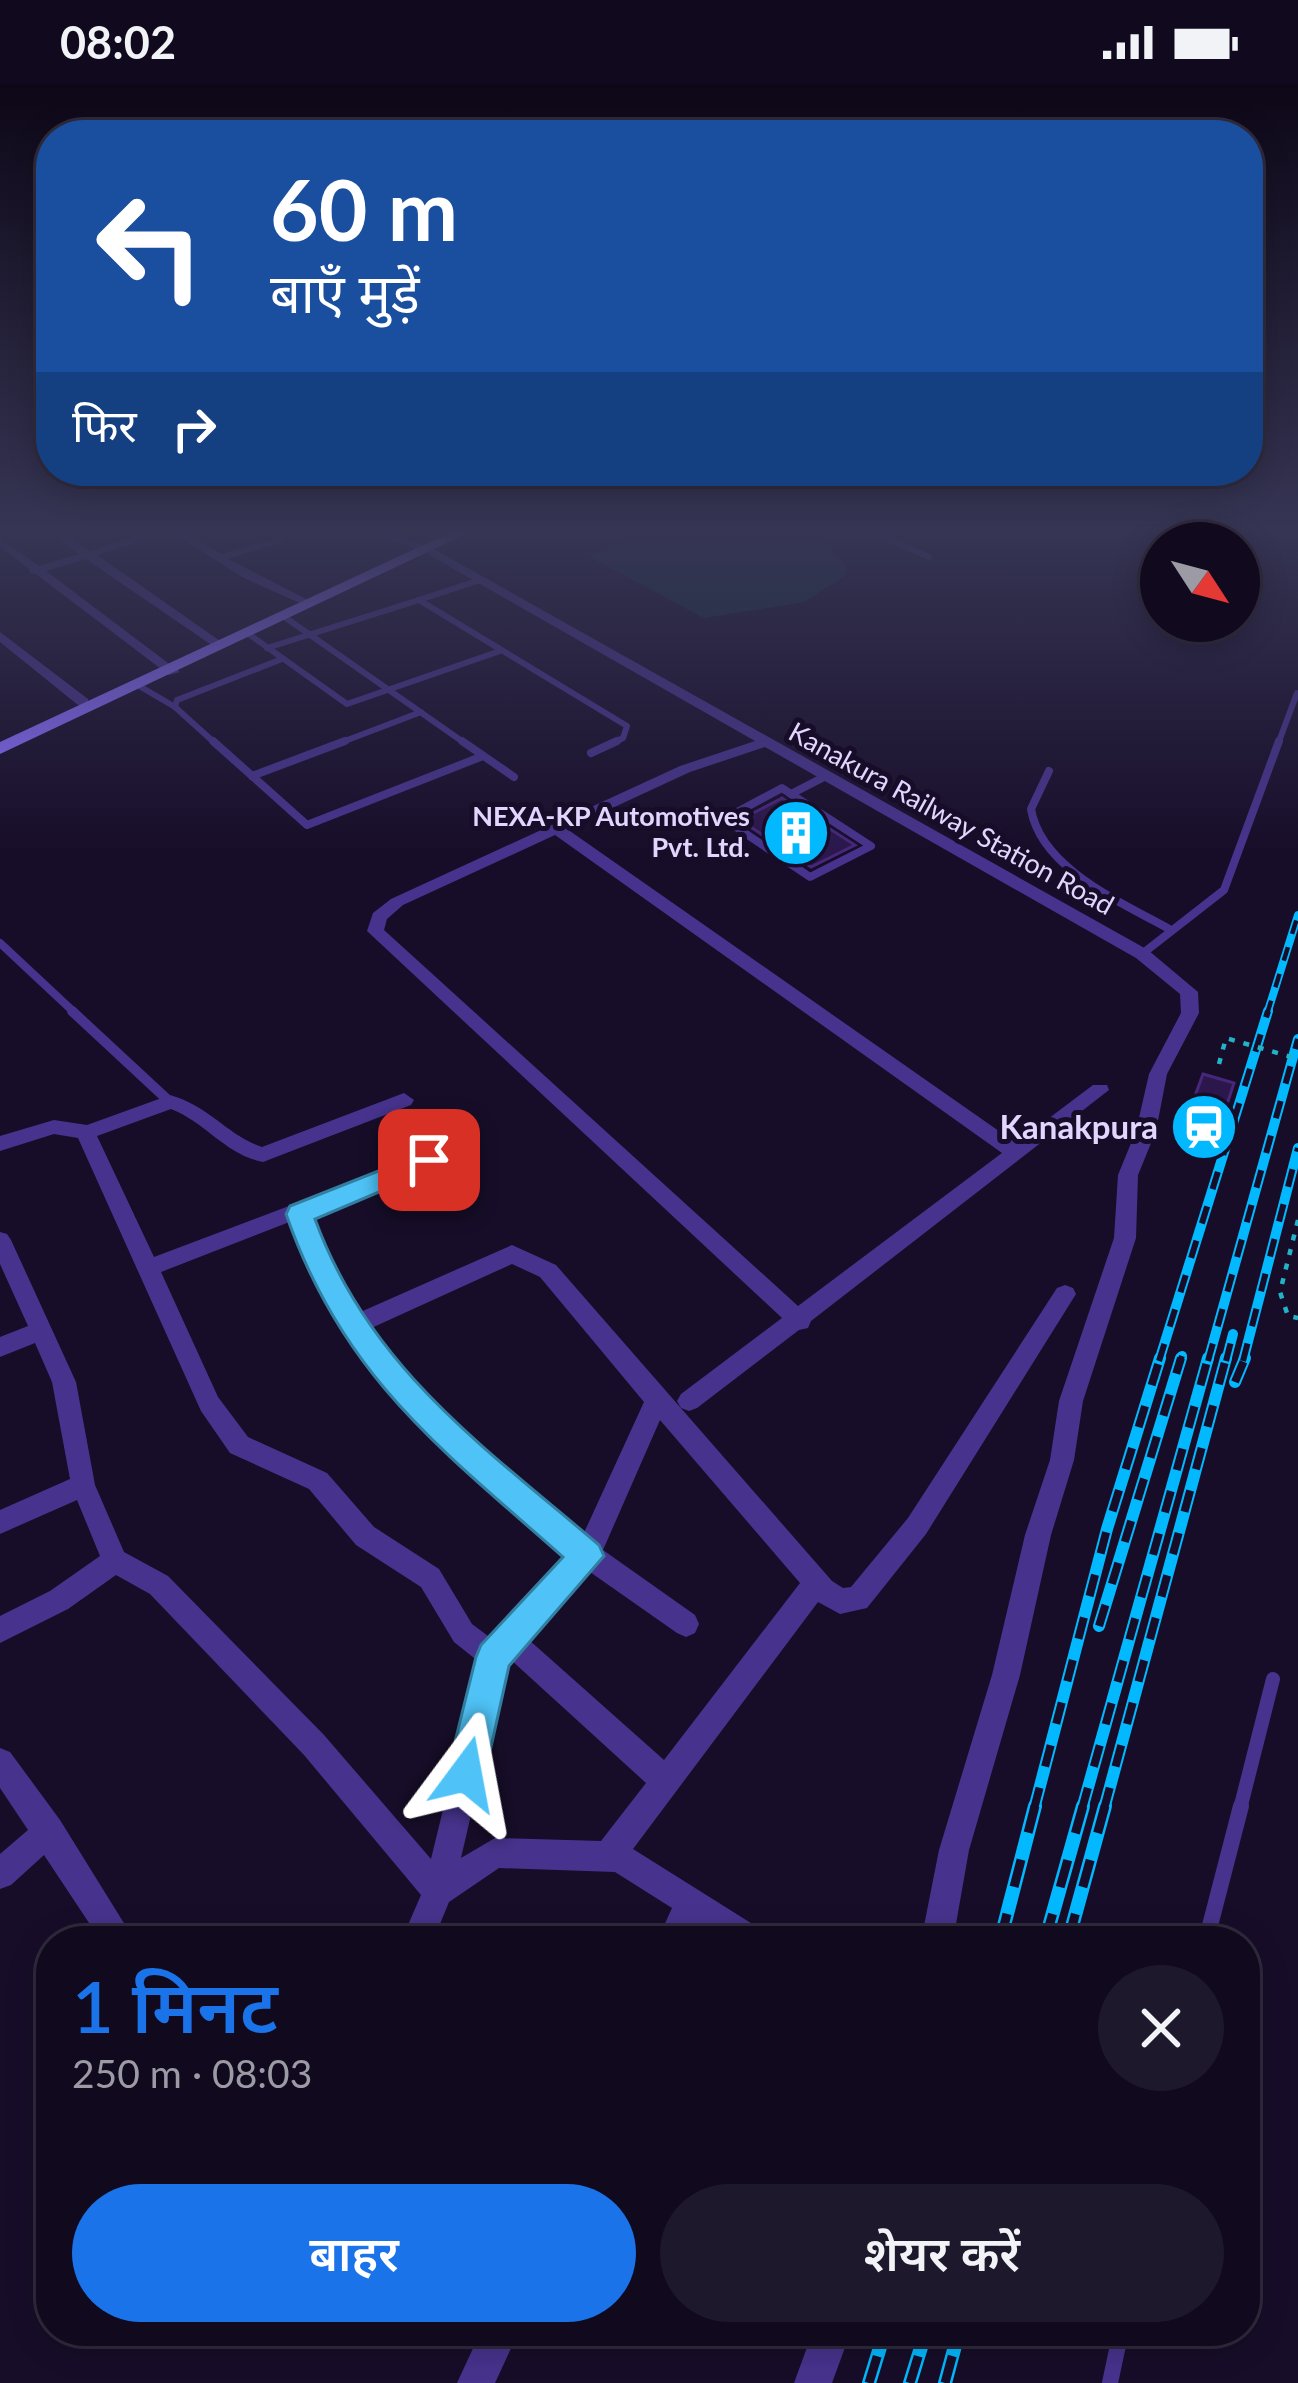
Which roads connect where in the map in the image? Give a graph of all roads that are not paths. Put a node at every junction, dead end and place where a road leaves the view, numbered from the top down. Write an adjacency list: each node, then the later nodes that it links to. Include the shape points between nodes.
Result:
1 (4, 639): 19 (street)
2 (127, 639): 15 (street)
3 (211, 639): 11 (street)
4 (225, 639): 11 (main road)
5 (240, 639): 15 (main road)
6 (256, 639): 12 (lane)
7 (296, 639): 12 (lane)
8 (316, 639): 17 (lane)
9 (483, 639): 13 (lane)
10 (585, 639): 22 (street, Kanakura Railway Station Road)
11 (217, 643): 15 (main road)
12 (267, 648): 14 (lane)
13 (500, 650): 17 (lane); 25 (lane, via 627,726 623,738)
14 (281, 659): 17 (lane, via 338,702); 20 (lane)
15 (168, 669): 16 (main road); 19 (main road)
16 (141, 687): 20 (lane); 24 (main road)
17 (390, 689): 21 (lane)
18 (1297, 693): 34 (lane, via 1224,890)
19 (83, 702): 24 (main road)
20 (175, 707): 29 (lane)
21 (421, 712): 26 (lane); 29 (lane)
22 (746, 730): 23 (street, Kanakura Railway Station Road); 27 (street)
23 (766, 742): 27 (street); 30 (street, Kanakura Railway Station Road)
24 (0, 744)
25 (592, 753)
26 (483, 756): 29 (lane, via 315,825); 31 (lane)
27 (703, 761): 33 (street)
28 (1049, 771): 34 (lane, via 1033,798 1037,829 1084,878)
29 (252, 776)
30 (826, 776): 32 (lane); 36 (street, Kanakura Railway Station Road)
31 (514, 777)
32 (791, 794): 32 (lane, via 811,807 871,846 810,877 724,819 782,788)
33 (557, 829): 42 (street); 48 (street, via 397,902 379,917 376,932)
34 (1171, 930): 36 (lane)
35 (0, 943): 39 (lane)
36 (1142, 954): 74 (street, Kanakura Railway Station Road, via 1189,992 1190,1013 1158,1074 1128,1175 1125,1238 1071,1401)
37 (1100, 1090): 42 (street)
38 (404, 1100): 39 (street, via 262,1155 242,1150 207,1116)
39 (170, 1102): 40 (street)
40 (86, 1133): 41 (street, via 54,1126); 46 (street)
41 (0, 1144)
42 (1016, 1153): 48 (street)
43 (459, 1190): 44 (street, via 452,1170 429,1160)
44 (299, 1214): 46 (street); 49 (street)
45 (0, 1240): 50 (street)
46 (148, 1268): 61 (street, via 209,1403 239,1445 318,1481 365,1536 430,1578 463,1633)
47 (1066, 1294): 58 (street, via 872,1587 840,1600)
48 (800, 1321): 53 (street)
49 (351, 1327): 52 (street, via 512,1255 548,1271); 56 (street, via 418,1409)
50 (40, 1331): 51 (street); 54 (street, via 64,1382)
51 (0, 1348)
52 (657, 1400): 56 (street); 58 (street)
53 (689, 1401)
54 (83, 1485): 55 (street); 57 (street)
55 (0, 1522)
56 (587, 1556): 59 (street); 61 (street)
57 (115, 1561): 60 (street); 68 (street, via 159,1585 314,1745)
58 (816, 1583): 64 (street)
59 (686, 1624)
60 (0, 1630)
61 (501, 1648): 64 (street); 68 (street)
62 (1273, 1679): 75 (lane)
63 (0, 1762): 65 (street)
64 (666, 1782): 66 (street)
65 (49, 1831): 67 (street); 70 (street)
66 (609, 1856): 68 (street, via 495,1852); 69 (street)
67 (0, 1874)
68 (438, 1891): 71 (street)
69 (690, 1903): 72 (street); 73 (street)
70 (109, 1926)
71 (423, 1926)
72 (680, 1926)
73 (727, 1926)
74 (940, 1926)
75 (1211, 1926)
76 (493, 2346): 79 (street)
77 (827, 2346): 80 (street)
78 (1118, 2346): 81 (lane)
79 (476, 2383)
80 (813, 2383)
81 (1110, 2383)

